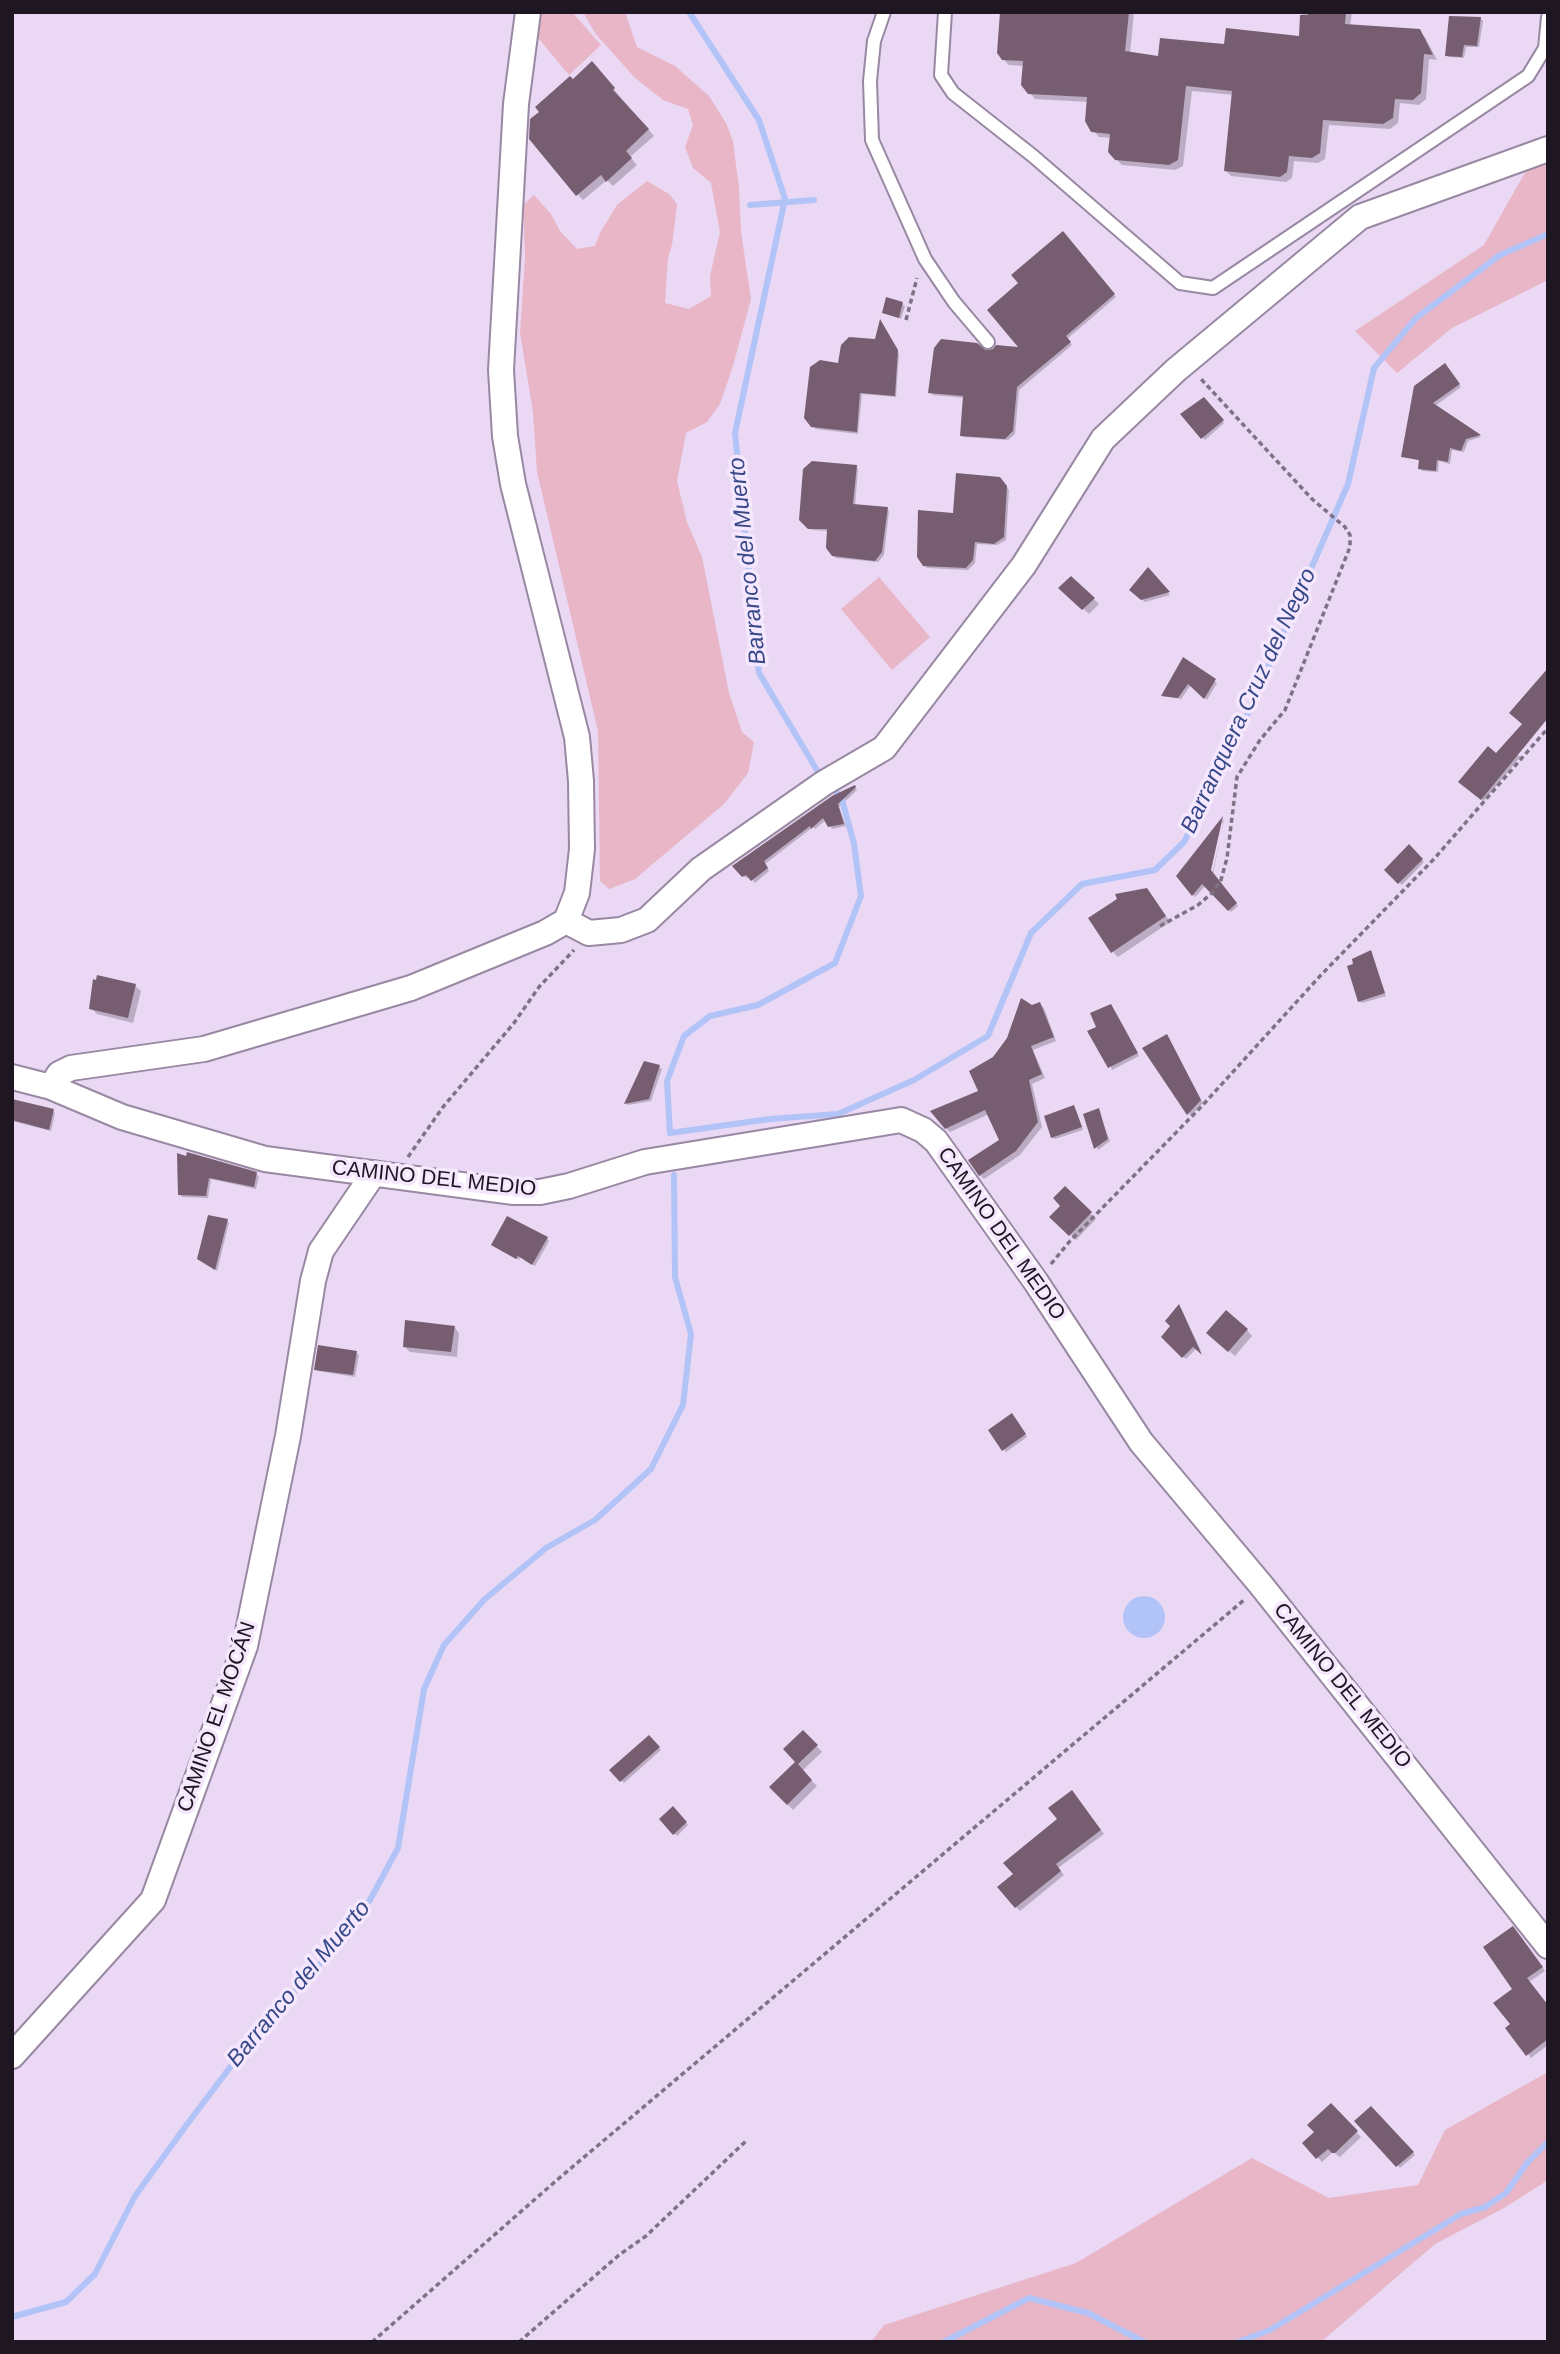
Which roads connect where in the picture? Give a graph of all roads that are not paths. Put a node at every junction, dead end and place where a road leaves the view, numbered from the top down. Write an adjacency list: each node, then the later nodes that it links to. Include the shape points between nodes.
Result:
1 (528, 12): 7 (street, via 516,104 500,370 513,484 577,737 582,849 577,893)
2 (884, 12): 6 (lane, via 874,41 870,81 872,140 925,259)
3 (945, 12): 4 (lane, via 941,75 953,93 1180,283 1213,288 1528,76 1545,48)
4 (1548, 17)
5 (1548, 149): 7 (street, via 1360,217 1186,362 1103,439 1024,565 884,748 824,783 701,869 647,920 621,930 589,933)
6 (988, 342)
7 (566, 921): 9 (street, via 411,988 204,1049 71,1068 59,1074)
8 (12, 1077): 9 (street, CAMINO DEL MEDIO)
9 (51, 1087): 10 (street, CAMINO DEL MEDIO, via 122,1117 265,1159)
10 (384, 1174): 11 (street, CAMINO DEL MEDIO, via 540,1192 646,1162 901,1120 923,1130 936,1141 1036,1282 1140,1442 1261,1585); 12 (street, CAMINO EL MOCÁN, via 321,1251 245,1646 153,1899)
11 (1548, 1946)
12 (12, 2056)

